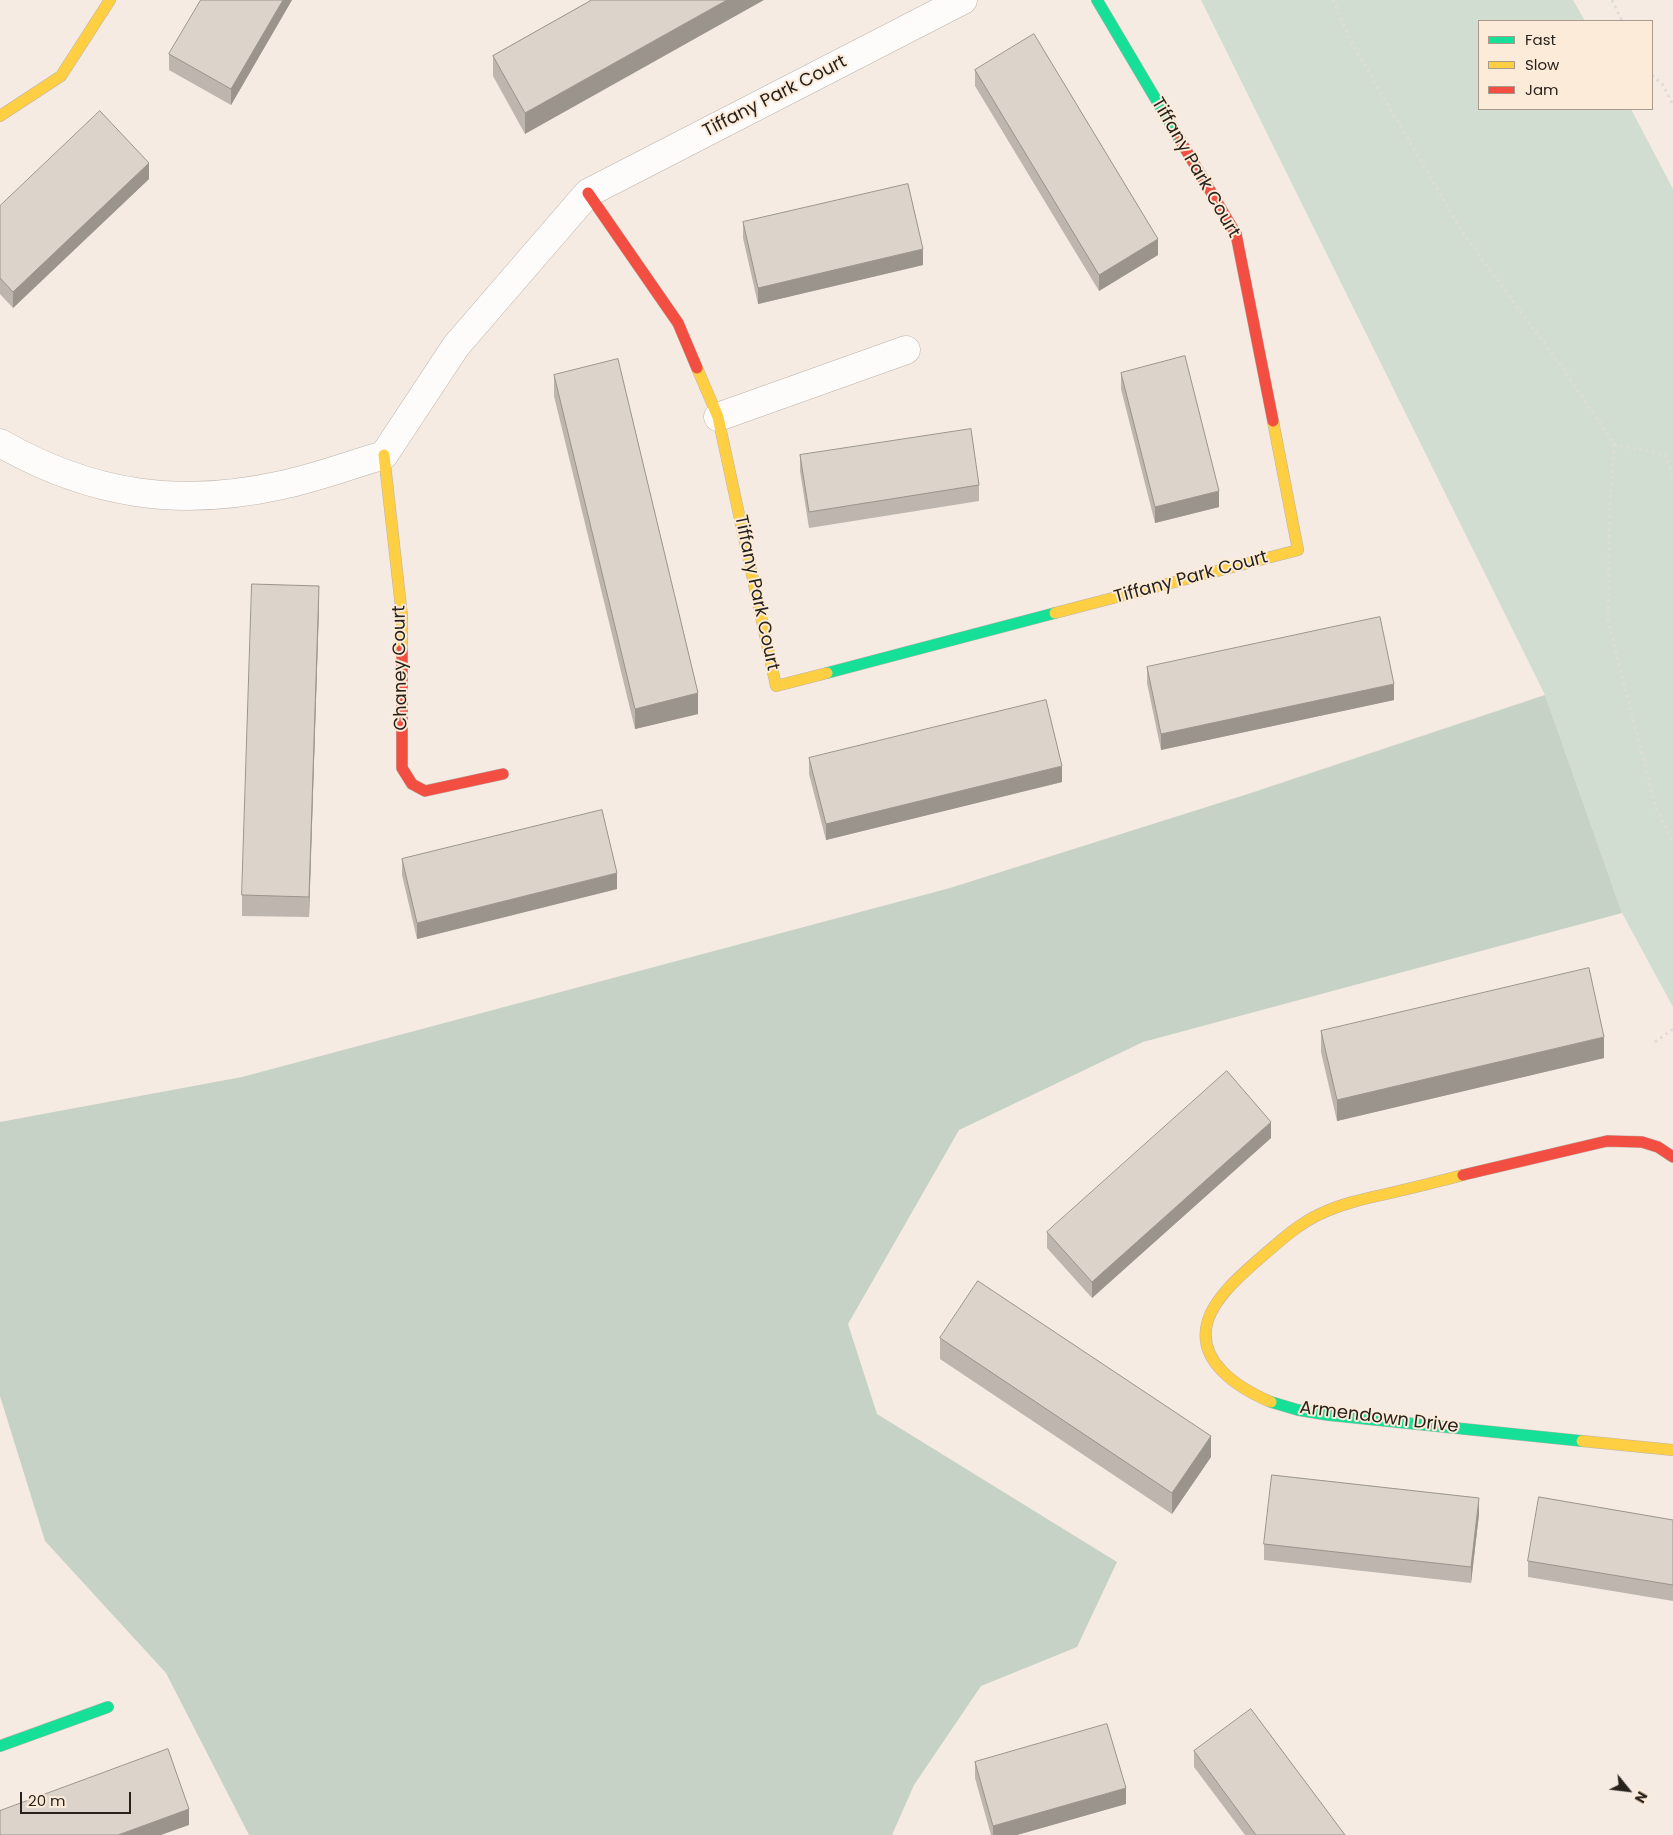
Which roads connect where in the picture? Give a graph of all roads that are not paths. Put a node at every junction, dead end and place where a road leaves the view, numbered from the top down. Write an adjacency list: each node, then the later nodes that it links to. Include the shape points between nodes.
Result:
1 (110, 0): 4 (street, via 61,76)
2 (963, 0): 5 (street, Tiffany Park Court)
3 (1097, 0): 7 (street, Tiffany Park Court, via 1236,234 1298,550 776,686)
4 (0, 116)
5 (588, 193): 7 (street, Tiffany Park Court, via 678,322); 9 (street, Tiffany Park Court, via 456,346)
6 (906, 350): 7 (street)
7 (718, 416)
8 (0, 443): 9 (street, via 56,471 87,481 146,494 178,497 216,496 282,485)
9 (384, 455): 10 (street, Chaney Court, via 402,616 402,768 412,784 425,791)
10 (503, 774)
11 (1673, 1157): 12 (street, Armendown Drive, via 1648,1142 1630,1139 1607,1141 1344,1204 1313,1218 1243,1274 1209,1318 1206,1344 1216,1365 1238,1384 1268,1401 1298,1410)
12 (1673, 1450)
13 (108, 1708): 14 (street)
14 (0, 1746)

